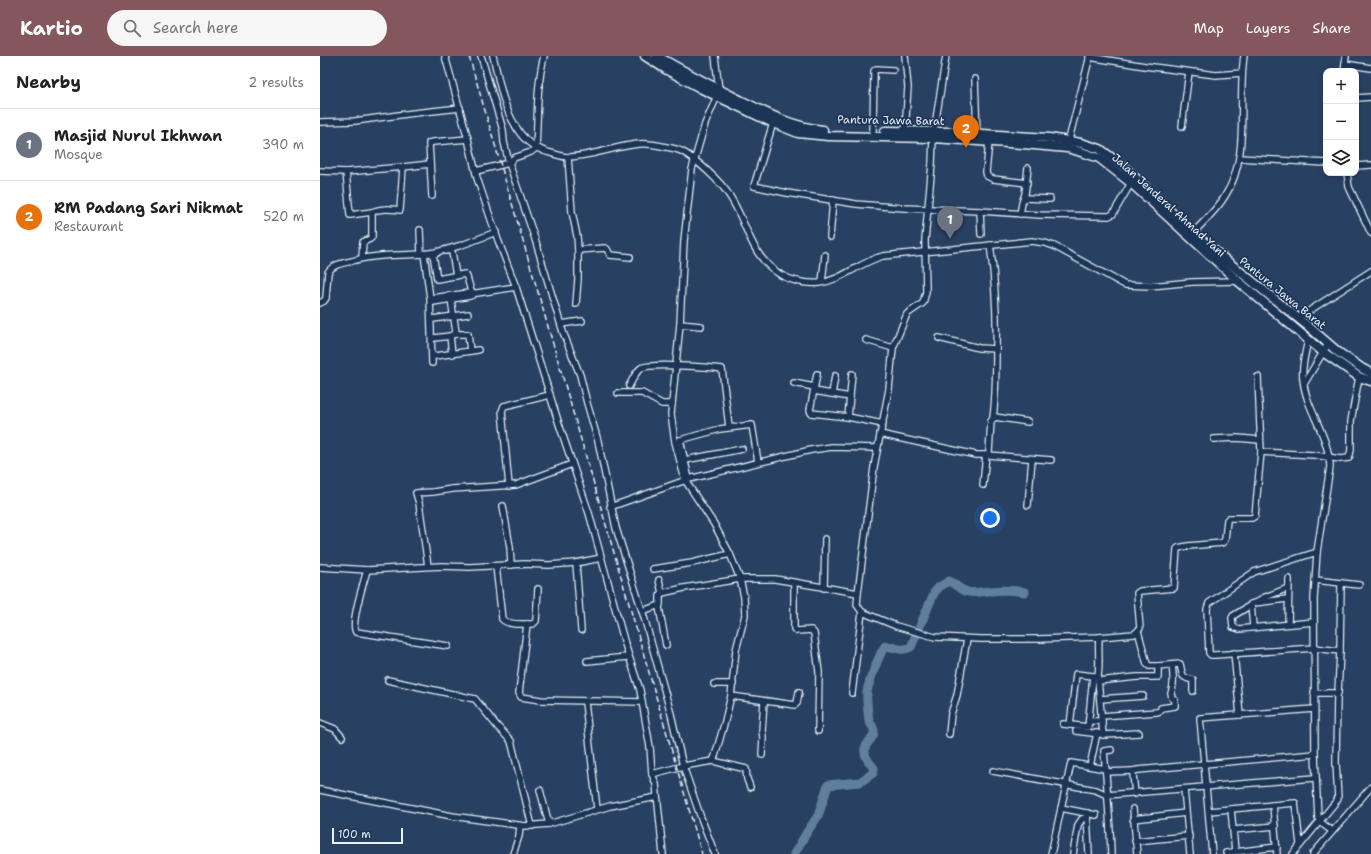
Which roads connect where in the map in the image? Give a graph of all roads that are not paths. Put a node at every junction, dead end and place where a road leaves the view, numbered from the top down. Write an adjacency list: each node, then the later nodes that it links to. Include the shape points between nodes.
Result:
1 (445, 56): 23 (street)
2 (481, 56): 38 (street, via 503,130)
3 (493, 56): 34 (street, via 504,100 514,124)
4 (544, 56): 34 (street, via 537,97)
5 (645, 56): 20 (highway, Jalan Jenderal Ahmad Yani, via 667,70)
6 (657, 56): 20 (highway, Pantura Jawa Barat)
7 (715, 56): 20 (street)
8 (905, 56): 28 (street, via 908,87)
9 (946, 56): 30 (street)
10 (1090, 56): 17 (street); 33 (street)
11 (1244, 56): 18 (street)
12 (1346, 56): 13 (street)
13 (1345, 64): 14 (street); 15 (street)
14 (1344, 68)
15 (1371, 68)
16 (893, 70): 27 (street, via 874,72)
17 (1189, 72): 18 (street, via 1216,75); 26 (street)
18 (1242, 73): 36 (street)
19 (975, 79): 29 (street)
20 (718, 93): 25 (highway, Jalan Jenderal Ahmad Yani); 27 (highway, Pantura Jawa Barat, via 800,127); 37 (street)
21 (1371, 97): 22 (street)
22 (1359, 98)
23 (460, 108): 24 (street, via 355,122); 31 (street)
24 (320, 122)
25 (773, 123): 30 (highway, Jalan Jenderal Ahmad Yani, via 808,134); 54 (street, via 754,186)
26 (1182, 126)
27 (873, 131): 28 (highway, Pantura Jawa Barat)
28 (905, 131): 30 (highway, Pantura Jawa Barat)
29 (977, 134): 30 (highway, Pantura Jawa Barat); 33 (highway, Pantura Jawa Barat)
30 (933, 135): 32 (highway, Jalan Jenderal Ahmad Yani); 55 (street)
31 (468, 139): 40 (street, via 429,143); 46 (street)
32 (989, 142): 33 (highway, Jalan Jenderal Ahmad Yani); 49 (street, via 986,172 988,176 993,179)
33 (1068, 144): 50 (highway, Jalan Jenderal Ahmad Yani, via 1098,158); 61 (highway, Pantura Jawa Barat, via 1090,145 1113,158)
34 (536, 148): 35 (street); 38 (street)
35 (568, 157): 37 (street, via 640,144 674,148); 66 (street)
36 (1240, 158): 39 (street); 61 (street, via 1226,196)
37 (694, 159): 77 (street, via 730,196 752,245 770,268 796,281); 88 (street, via 684,241)
38 (509, 163): 46 (street); 87 (street)
39 (1323, 163)
40 (430, 164): 43 (street); 51 (street)
41 (1371, 165): 42 (street)
42 (1359, 166)
43 (403, 167): 47 (street); 57 (street, via 400,210)
44 (1028, 168): 49 (street)
45 (320, 171): 47 (street)
46 (476, 171): 60 (street)
47 (346, 172): 57 (street, via 350,215)
48 (1348, 176): 62 (street)
49 (1027, 183): 52 (street)
50 (1131, 183): 58 (street, via 1111,215); 76 (highway, Jalan Jenderal Ahmad Yani)
51 (432, 196)
52 (1024, 198): 53 (street); 58 (street)
53 (1050, 199)
54 (833, 200): 55 (street, via 904,208); 64 (street)
55 (928, 208): 56 (street); 67 (street)
56 (980, 211): 58 (street); 63 (street)
57 (372, 212): 71 (street, via 372,237 363,242)
58 (1020, 214)
59 (420, 230): 68 (street)
60 (496, 232): 68 (street); 78 (street)
61 (1193, 233): 84 (highway, Pantura Jawa Barat)
62 (1371, 233)
63 (981, 234)
64 (830, 237)
65 (990, 245): 67 (street); 76 (street, via 1032,241 1045,243 1117,281 1130,285); 97 (street, via 996,287)
66 (578, 250): 70 (street, via 607,248 610,255); 81 (street)
67 (926, 252): 77 (street, via 883,256 843,276); 96 (street, via 925,300 907,314)
68 (423, 254): 71 (street); 103 (street, via 430,298)
69 (825, 255): 77 (street)
70 (630, 257)
71 (362, 258): 80 (street, via 330,269 326,298)
72 (1371, 271): 84 (street)
73 (456, 276): 74 (street); 74 (street, via 450,250 433,254); 79 (street, via 466,275)
74 (437, 279): 75 (street)
75 (430, 280)
76 (1238, 281): 93 (highway, Jalan Jenderal Ahmad Yani)
77 (822, 282)
78 (516, 287): 79 (street); 118 (street)
79 (472, 294): 83 (street, via 451,298)
80 (320, 303)
81 (576, 304)
82 (468, 314): 83 (street)
83 (454, 316): 85 (street); 90 (street)
84 (1298, 318): 95 (highway, Pantura Jawa Barat)
85 (433, 319)
86 (582, 321): 87 (street)
87 (561, 324): 145 (street, via 580,375 598,441)
88 (680, 324): 89 (street); 104 (street)
89 (701, 326)
90 (453, 335): 91 (street); 99 (street, via 468,334); 101 (street)
91 (434, 338)
92 (939, 338): 97 (street, via 978,348)
93 (1308, 339): 100 (highway, Jalan Jenderal Ahmad Yani); 113 (street, via 1303,369)
94 (866, 340): 96 (street)
95 (1328, 344): 100 (street); 105 (highway, Pantura Jawa Barat)
96 (893, 348): 124 (street)
97 (996, 349): 122 (street, via 996,397)
98 (478, 350): 99 (street)
99 (470, 351): 101 (street)
100 (1323, 352): 110 (highway, Jalan Jenderal Ahmad Yani); 113 (street)
101 (452, 354): 102 (street)
102 (435, 356)
103 (432, 363)
104 (676, 366): 114 (street, via 643,367); 120 (street); 125 (street, via 722,369)
105 (1371, 373)
106 (817, 374): 115 (street)
107 (852, 374): 119 (street)
108 (834, 376): 117 (street)
109 (1258, 377): 128 (street)
110 (1359, 377): 111 (highway, Jalan Jenderal Ahmad Yani); 134 (street, via 1351,421 1349,458)
111 (1371, 382)
112 (794, 383): 115 (street)
113 (1304, 384): 134 (street)
114 (629, 386)
115 (814, 389): 117 (street); 121 (street, via 811,413)
116 (618, 393): 120 (street, via 642,393 662,404)
117 (832, 394): 119 (street)
118 (550, 395): 139 (street); 142 (street, via 504,406 502,411)
119 (850, 397): 121 (street)
120 (672, 404): 129 (street, via 672,424)
121 (848, 418): 124 (street)
122 (993, 418): 123 (street); 133 (street)
123 (1028, 422)
124 (883, 424): 126 (street)
125 (729, 427): 129 (street); 138 (street, via 752,425)
126 (880, 434): 130 (street); 133 (street, via 976,455)
127 (1214, 439): 128 (street)
128 (1260, 440): 132 (street)
129 (677, 441): 137 (street)
130 (877, 448): 138 (street, via 821,448); 168 (street)
131 (742, 449): 137 (street)
132 (1261, 452): 134 (street); 180 (street, via 1255,516 1229,518 1225,540 1222,543 1178,548 1174,588 1137,593 1140,628)
133 (987, 455): 135 (street); 141 (street)
134 (1330, 458): 147 (street)
135 (1032, 459): 136 (street); 143 (street)
136 (1051, 460)
137 (682, 461): 140 (street)
138 (758, 462): 140 (street)
139 (572, 464): 142 (street, via 522,484); 149 (street)
140 (687, 480): 145 (street); 148 (street)
141 (983, 485)
142 (509, 486): 152 (street, via 416,494)
143 (1028, 505)
144 (503, 506): 151 (street)
145 (610, 507): 173 (street)
146 (825, 539): 165 (street)
147 (1317, 552): 160 (street); 187 (street, via 1254,572 1209,603 1209,653)
148 (730, 554): 155 (street); 159 (street)
149 (601, 558): 150 (street); 188 (street)
150 (576, 563): 151 (street); 179 (street)
151 (511, 565): 153 (street)
152 (428, 566): 153 (street); 156 (street)
153 (496, 566): 176 (street, via 502,619 504,622)
154 (320, 567): 156 (street)
155 (653, 569)
156 (367, 570): 184 (street, via 354,626 356,632)
157 (1288, 579): 166 (street)
158 (659, 580): 167 (street)
159 (740, 580): 161 (street, via 767,579); 167 (street); 195 (street, via 745,615 736,650)
160 (1315, 580): 162 (street); 175 (street)
161 (794, 583): 165 (street); 215 (street, via 794,629 811,630 814,633 819,672)
162 (1341, 583): 163 (street); 186 (street)
163 (1359, 585)
164 (538, 588): 176 (street, via 536,621)
165 (824, 588): 168 (street)
166 (1288, 588): 169 (street); 170 (street)
167 (662, 593): 172 (street)
168 (858, 593): 174 (street, via 857,605)
169 (1287, 599): 170 (street); 177 (street)
170 (1258, 602): 171 (street)
171 (1251, 604): 178 (street); 178 (street, via 1233,616 1232,622 1234,629)
172 (659, 607): 173 (street); 183 (street)
173 (642, 611): 224 (street)
174 (862, 612): 182 (street, via 915,632 935,637); 199 (street)
175 (1314, 622): 177 (street); 185 (street)
176 (527, 624): 205 (street, via 520,695 540,700)
177 (1288, 624): 178 (street)
178 (1253, 627)
179 (581, 630)
180 (1138, 631): 181 (street, via 1134,634); 191 (street, via 1147,664)
181 (1099, 637): 182 (street); 192 (street)
182 (966, 639): 217 (street)
183 (666, 645)
184 (448, 646)
185 (1314, 648): 186 (street); 187 (street); 198 (street)
186 (1340, 651): 200 (street, via 1340,690)
187 (1234, 654): 208 (street)
188 (628, 657): 189 (street); 206 (street)
189 (587, 660)
190 (1172, 665): 191 (street); 196 (street, via 1180,664 1181,674 1193,680); 209 (street, via 1171,693 1175,706 1161,708 1160,712)
191 (1158, 666): 192 (street, via 1158,677)
192 (1096, 678): 203 (street); 210 (street); 213 (street, via 1076,674)
193 (388, 680): 254 (street, via 475,699 511,741)
194 (714, 684): 195 (street)
195 (733, 684): 201 (street)
196 (1193, 691)
197 (799, 692): 204 (street, via 796,705)
198 (1314, 692): 200 (street); 207 (street)
199 (852, 693)
200 (1337, 694): 251 (street, via 1338,799)
201 (731, 696): 204 (street); 222 (street, via 721,739)
202 (1144, 696): 203 (street)
203 (1100, 699): 209 (street)
204 (764, 701): 221 (street)
205 (585, 702): 206 (street); 243 (street)
206 (642, 702): 229 (street)
207 (1314, 709): 208 (street); 220 (street)
208 (1240, 715): 223 (street, via 1200,718)
209 (1101, 719): 210 (street); 216 (street, via 1103,735)
210 (1089, 721): 213 (street, via 1088,727)
211 (320, 722): 218 (street, via 336,729)
212 (1063, 724): 213 (street)
213 (1070, 725)
214 (1076, 731): 225 (street, via 1099,734)
215 (818, 732)
216 (1139, 733)
217 (949, 734)
218 (342, 737)
219 (1111, 750): 226 (street, via 1104,751)
220 (1315, 754): 223 (street); 230 (street)
221 (762, 755)
222 (712, 761): 224 (street); 232 (street, via 746,769)
223 (1204, 764): 228 (street); 233 (street)
224 (683, 766): 229 (street); 266 (street)
225 (1090, 766): 226 (street); 231 (street, via 1071,763)
226 (1106, 770): 228 (street); 239 (street)
227 (993, 771): 231 (street)
228 (1133, 771): 238 (street)
229 (652, 774): 240 (street)
230 (1315, 778): 233 (street); 251 (street)
231 (1066, 785): 239 (street, via 1096,790); 242 (street)
232 (750, 786)
233 (1206, 787): 235 (street); 246 (street)
234 (1371, 787): 257 (street)
235 (1184, 789): 238 (street); 247 (street)
236 (320, 790): 253 (street, via 452,816)
237 (540, 790): 252 (street)
238 (1135, 794): 239 (street)
239 (1107, 795): 270 (street)
240 (657, 797): 243 (street); 265 (street)
241 (1273, 805): 245 (street); 255 (street); 260 (street, via 1295,803)
242 (1061, 808): 249 (street); 267 (street)
243 (597, 809): 252 (street)
244 (1132, 809): 250 (street)
245 (1231, 809): 246 (street); 256 (street)
246 (1209, 811): 273 (street)
247 (1186, 813): 250 (street); 258 (street)
248 (1096, 815): 249 (street)
249 (1087, 816): 268 (street, via 1078,825); 269 (street)
250 (1133, 819): 259 (street)
251 (1320, 822): 257 (street); 260 (street)
252 (549, 824): 254 (street)
253 (520, 826): 254 (street); 264 (street)
254 (532, 826)
255 (1275, 826): 256 (street); 261 (street)
256 (1233, 830): 263 (street)
257 (1332, 831): 276 (street)
258 (1189, 836): 259 (street); 272 (street)
259 (1135, 841): 271 (street)
260 (1300, 844): 275 (street)
261 (1277, 847): 263 (street); 274 (street)
262 (1226, 852): 263 (street)
263 (1235, 852)
264 (513, 854)
265 (663, 854)
266 (715, 854)
267 (1051, 854)
268 (1073, 854)
269 (1088, 854)
270 (1111, 854)
271 (1137, 854)
272 (1190, 854)
273 (1212, 854)
274 (1277, 854)
275 (1293, 854)
276 (1313, 854)

